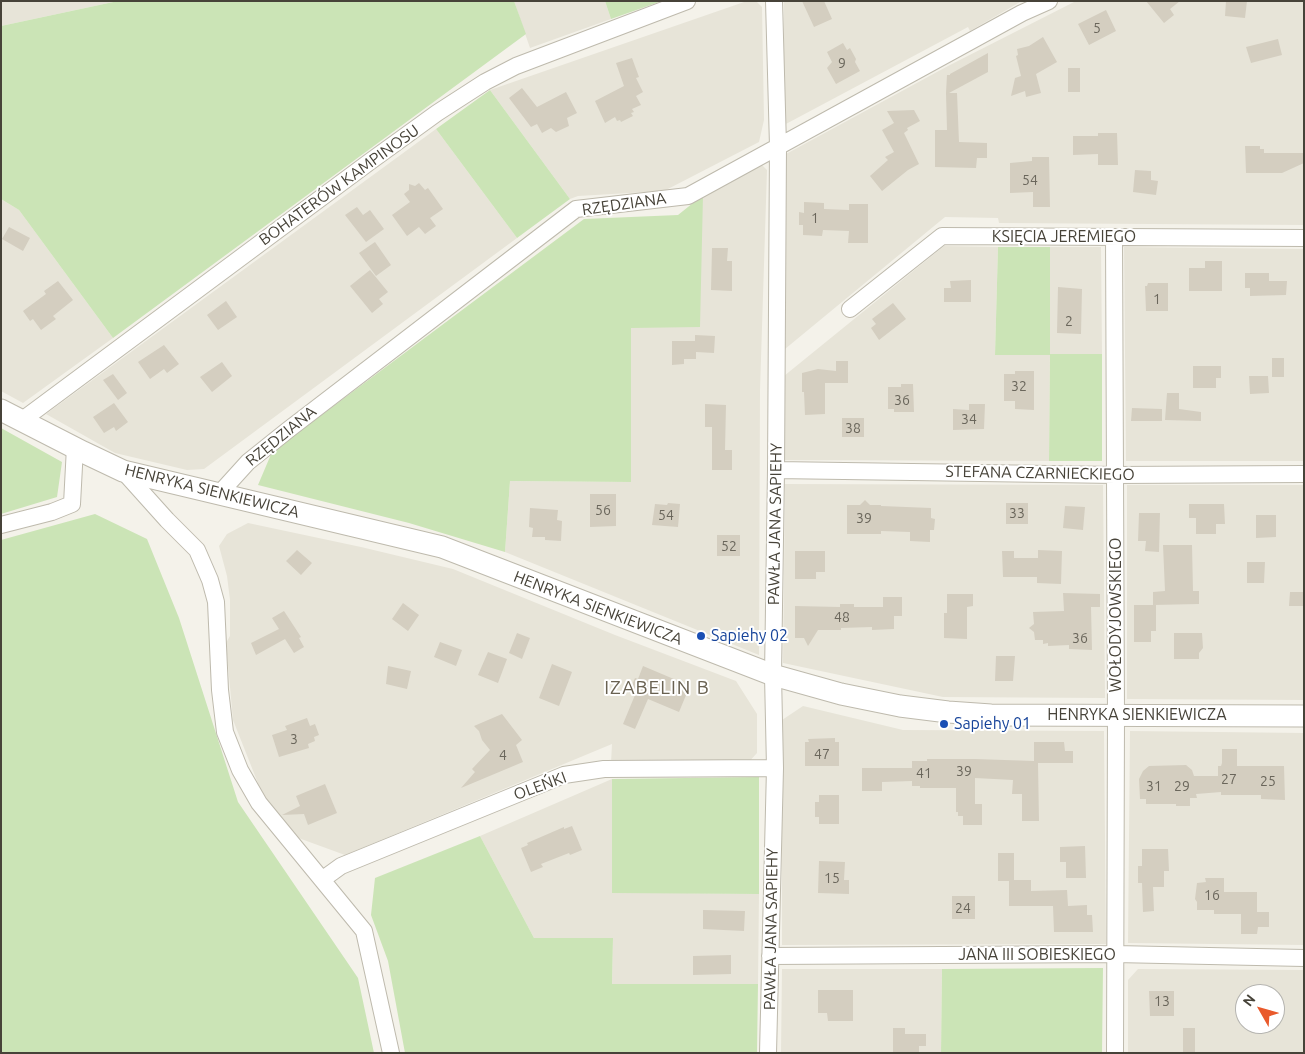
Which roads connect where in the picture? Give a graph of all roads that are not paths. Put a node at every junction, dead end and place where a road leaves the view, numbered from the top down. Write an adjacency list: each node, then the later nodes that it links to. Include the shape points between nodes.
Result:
1 (687, 1): 9 (street, BOHATERÓW KAMPINOSU, via 516,66 485,82 414,130)
2 (774, 1): 4 (street, PAWŁA JANA SAPIEHY)
3 (1049, 1): 4 (street, RZĘDZIANA)
4 (778, 146): 11 (street, PAWŁA JANA SAPIEHY); 15 (street, RZĘDZIANA, via 688,196 576,209 288,430 248,462)
5 (1114, 237): 6 (street, KSIĘCIA JEREMIEGO); 7 (street, KSIĘCIA JEREMIEGO, via 942,236); 13 (street, WOŁODYJOWSKIEGO)
6 (1304, 238)
7 (850, 309)
8 (1, 410): 9 (street, HENRYKA SIENKIEWICZA)
9 (21, 421): 10 (street, HENRYKA SIENKIEWICZA)
10 (75, 447): 12 (street, HENRYKA SIENKIEWICZA); 16 (street, via 72,504)
11 (776, 470): 13 (street, STEFANA CZARNIECKIEGO); 17 (street, PAWŁA JANA SAPIEHY)
12 (123, 471): 15 (street, HENRYKA SIENKIEWICZA); 21 (street, via 198,550 216,602 225,732 240,770 259,803)
13 (1116, 474): 14 (street, STEFANA CZARNIECKIEGO); 18 (street, WOŁODYJOWSKIEGO)
14 (1304, 474)
15 (219, 494): 17 (street, HENRYKA SIENKIEWICZA, via 442,547)
16 (1, 525)
17 (773, 676): 18 (street, HENRYKA SIENKIEWICZA, via 841,694 948,712); 20 (street, PAWŁA JANA SAPIEHY)
18 (1116, 715): 19 (street, HENRYKA SIENKIEWICZA); 22 (street, WOŁODYJOWSKIEGO)
19 (1304, 716)
20 (775, 768): 21 (street, OLEŃKI, via 604,768 564,775 341,866); 23 (street, PAWŁA JANA SAPIEHY)
21 (324, 879): 25 (street, via 364,931)
22 (1115, 954): 23 (street, JANA III SOBIESKIEGO); 24 (street, JANA III SOBIESKIEGO); 27 (street, WOŁODYJOWSKIEGO)
23 (770, 956): 26 (street, PAWŁA JANA SAPIEHY)
24 (1304, 958)
25 (391, 1053)
26 (768, 1053)
27 (1116, 1053)

